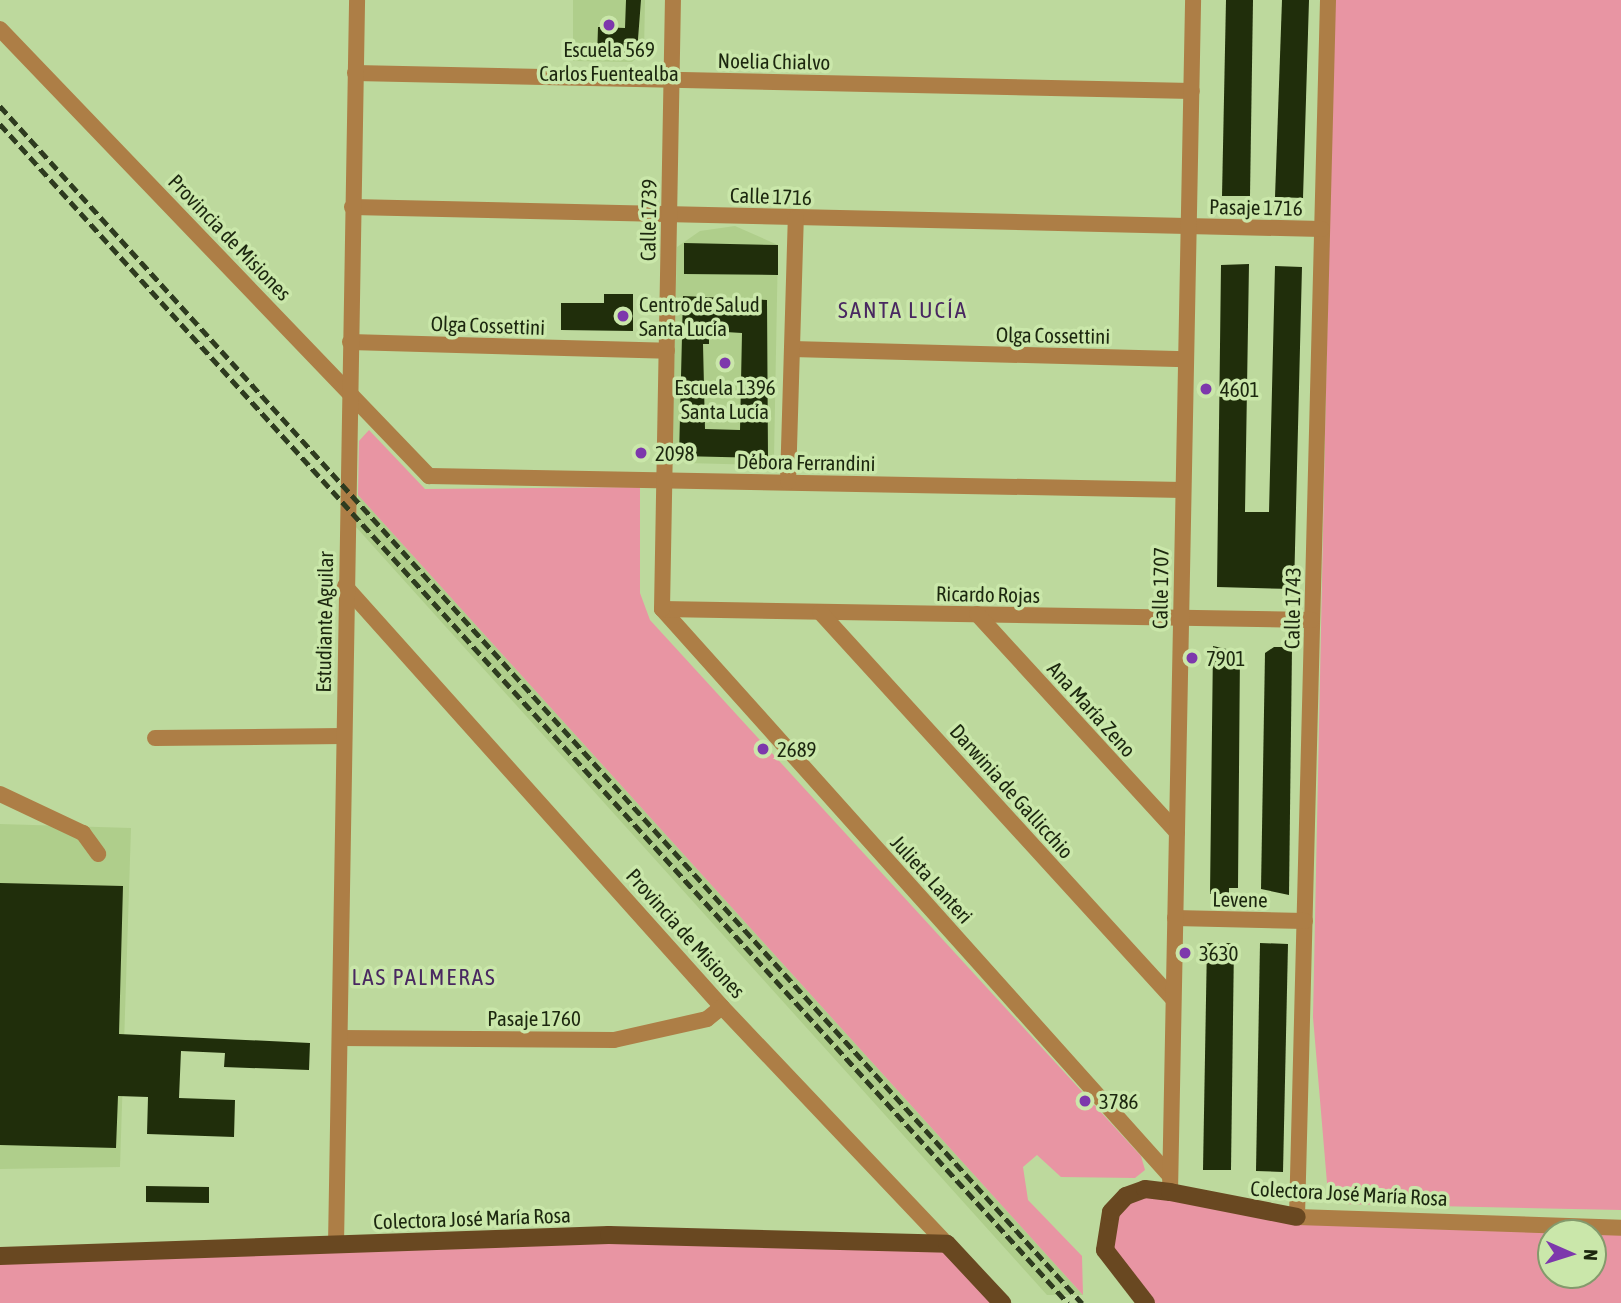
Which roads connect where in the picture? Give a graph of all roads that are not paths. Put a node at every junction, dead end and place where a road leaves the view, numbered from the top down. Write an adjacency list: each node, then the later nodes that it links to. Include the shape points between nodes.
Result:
1 (356, 0): 6 (street, Estudiante Aguilar)
2 (673, 0): 7 (street, Calle 1739)
3 (1194, 0): 8 (street, Calle 1707)
4 (1328, 0): 13 (street, Calle 1743)
5 (0, 29): 18 (street, Provincia de Misiones)
6 (355, 73): 7 (street, Noelia Chialvo); 9 (street, Estudiante Aguilar)
7 (672, 80): 8 (street, Noelia Chialvo); 10 (street, Calle 1739)
8 (1192, 91): 12 (street, Calle 1707)
9 (352, 207): 10 (street, Calle 1716); 14 (street, Estudiante Aguilar)
10 (669, 214): 11 (street, Calle 1716); 16 (street, Calle 1739)
11 (796, 218): 12 (street, Calle 1716); 15 (street)
12 (1189, 226): 13 (street, Pasaje 1716); 17 (street, Calle 1707)
13 (1322, 229): 28 (street, Calle 1743)
14 (349, 342): 16 (street, Olga Cossettini); 18 (street, Estudiante Aguilar)
15 (792, 349): 17 (street, Olga Cossettini); 21 (street)
16 (667, 351): 20 (street, Calle 1739)
17 (1186, 359): 22 (street, Calle 1707)
18 (349, 395): 19 (street, Provincia de Misiones); 23 (street, Estudiante Aguilar)
19 (429, 476): 20 (street, Débora Ferrandini)
20 (664, 480): 21 (street, Débora Ferrandini); 24 (street, Calle 1739)
21 (788, 482): 22 (street, Débora Ferrandini)
22 (1183, 490): 27 (street, Calle 1707)
23 (345, 586): 29 (street, Estudiante Aguilar); 37 (street, Provincia de Misiones)
24 (662, 609): 25 (street, Ricardo Rojas); 39 (street, Julieta Lanteri)
25 (820, 612): 26 (street, Ricardo Rojas); 36 (street, Darwinia de Gallicchio)
26 (977, 614): 27 (street, Ricardo Rojas); 32 (street, Ana María Zeno)
27 (1181, 618): 28 (street, Ricardo Rojas); 32 (street, Calle 1707)
28 (1312, 620): 35 (street, Calle 1743)
29 (343, 736): 30 (street); 38 (street, Estudiante Aguilar)
30 (155, 738)
31 (0, 793): 33 (street, via 83,833)
32 (1177, 832): 34 (street, Calle 1707)
33 (98, 854)
34 (1175, 918): 35 (street, Levene); 36 (street, Calle 1707)
35 (1305, 921): 40 (street, Calle 1743)
36 (1173, 999): 39 (street, Calle 1707)
37 (722, 1007): 38 (street, Pasaje 1760, via 707,1019 614,1040); 42 (street, Provincia de Misiones)
38 (340, 1038): 43 (street, Estudiante Aguilar)
39 (1170, 1184): 40 (main road, Colectora José María Rosa); 46 (main road, Colectora José María Rosa, via 1145,1189 1111,1212 1105,1250 1120,1276)
40 (1297, 1217): 41 (street, Colectora José María Rosa)
41 (1621, 1228)
42 (947, 1244): 43 (main road, Colectora José María Rosa, via 609,1235); 45 (main road, Provincia de Misiones)
43 (336, 1245): 44 (main road, Colectora José María Rosa)
44 (0, 1256)
45 (1002, 1303)
46 (1146, 1303)

